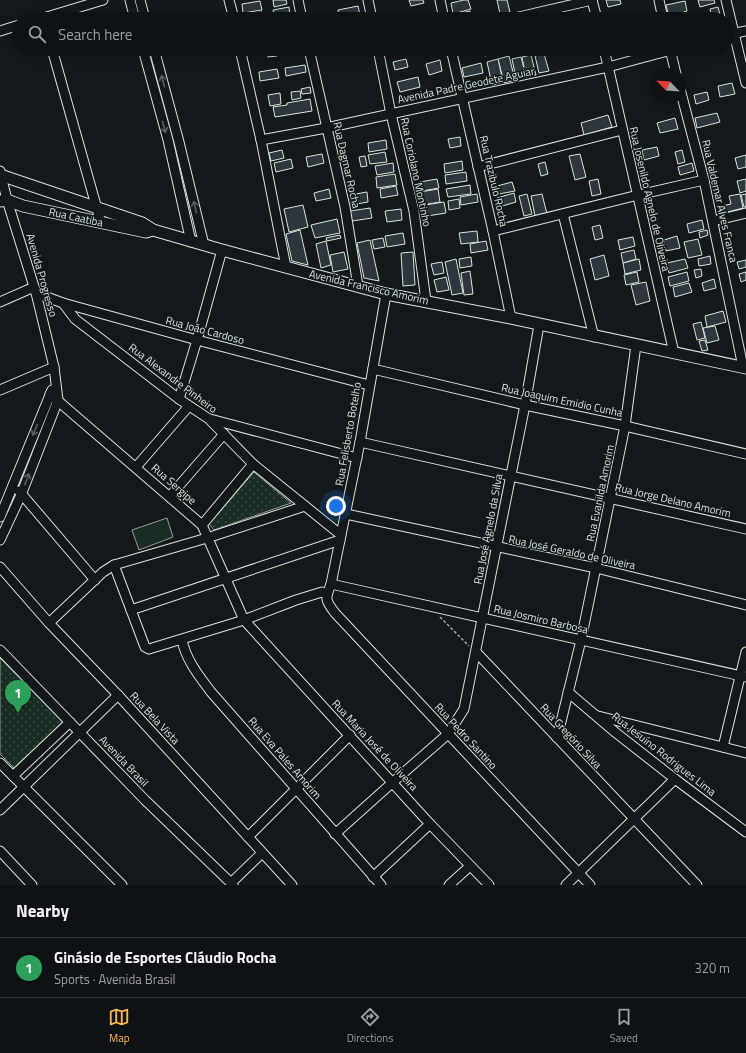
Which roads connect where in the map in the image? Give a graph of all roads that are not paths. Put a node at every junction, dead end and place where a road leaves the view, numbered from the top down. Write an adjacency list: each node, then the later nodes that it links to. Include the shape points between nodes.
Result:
1 (103, 0): 11 (street)
2 (130, 0): 12 (street)
3 (140, 0): 13 (street)
4 (229, 0): 14 (street)
5 (298, 0): 15 (street)
6 (368, 0): 16 (street)
7 (440, 0): 17 (street)
8 (592, 0): 18 (street); 19 (street)
9 (659, 0): 20 (street)
10 (726, 0): 21 (street)
11 (64, 12)
12 (133, 12)
13 (143, 12)
14 (232, 12)
15 (301, 12)
16 (371, 12)
17 (443, 12)
18 (540, 12)
19 (595, 12)
20 (662, 12)
21 (728, 12)
22 (12, 27): 23 (street)
23 (0, 31)
24 (746, 31): 25 (street)
25 (734, 33)
26 (734, 44): 39 (street)
27 (54, 56): 51 (street)
28 (145, 56): 58 (street, one-way to 58, via 168,140)
29 (156, 56): 59 (street, one-way to 29)
30 (242, 56): 45 (street)
31 (311, 56): 43 (street, Rua Dagmar Rocha)
32 (379, 56): 42 (street, Rua Coriolano Montinho)
33 (453, 56): 40 (street, Rua Trazibulo Rocha)
34 (606, 56): 37 (street, Rua Josenildo Agnelo de Oliveira)
35 (646, 56): 37 (street, Avenida Padre Geodete Aguiar)
36 (672, 56): 38 (street)
37 (608, 67): 40 (street, Avenida Padre Geodete Aguiar); 44 (street, Rua Josenildo Agnelo de Oliveira)
38 (675, 68)
39 (746, 83)
40 (463, 98): 42 (street, Avenida Padre Geodete Aguiar); 46 (street, Rua Trazibulo Rocha)
41 (684, 104): 48 (street, Rua Valdemar Alves Franca)
42 (391, 114): 43 (street, Avenida Padre Geodete Aguiar); 65 (street, Rua Coriolano Montinho, via 414,211)
43 (326, 128): 45 (street, Avenida Padre Geodete Aguiar); 62 (street, Rua Dagmar Rocha, via 345,207)
44 (622, 130): 46 (street); 49 (street, Rua Josenildo Agnelo de Oliveira)
45 (261, 140): 61 (street)
46 (478, 166): 57 (street, Rua Trazibulo Rocha)
47 (0, 173): 50 (street, Avenida Progresso); 51 (main road, Avenida Francisco Amorim)
48 (704, 180): 49 (street); 54 (street, Rua Valdemar Alves Franca)
49 (638, 195): 53 (street); 73 (street, Rua Josenildo Agnelo de Oliveira)
50 (4, 201): 55 (main road, Rua Caatiba); 63 (street, Avenida Progresso)
51 (97, 208): 55 (street); 56 (main road, Avenida Francisco Amorim, via 142,223)
52 (746, 213): 54 (street)
53 (563, 214): 57 (street); 70 (street)
54 (713, 221): 75 (street, Rua Valdemar Alves Franca)
55 (101, 223): 56 (main road, Rua Caatiba, via 146,232)
56 (154, 230): 58 (main road, Avenida Francisco Amorim)
57 (493, 231): 68 (street, Rua Trazibulo Rocha)
58 (191, 242): 59 (main road, Avenida Francisco Amorim)
59 (204, 245): 60 (main road, Avenida Francisco Amorim)
60 (222, 250): 61 (main road, Avenida Francisco Amorim); 71 (street)
61 (286, 267): 62 (main road, Avenida Francisco Amorim)
62 (358, 286): 64 (main road, Avenida Francisco Amorim)
63 (35, 290): 66 (street); 67 (street, Rua João Cardoso); 74 (street, Avenida Progresso)
64 (386, 294): 65 (main road, Avenida Francisco Amorim); 76 (street, Rua Felisberto Botelho)
65 (426, 301): 68 (main road, Avenida Francisco Amorim)
66 (0, 302)
67 (63, 303): 71 (street, Rua João Cardoso); 81 (street, Rua Alexandre Pinheiro, via 75,318)
68 (511, 318): 69 (main road, Avenida Francisco Amorim)
69 (539, 325): 70 (main road, Avenida Francisco Amorim); 83 (street, Rua José Agnelo da Silva)
70 (594, 336): 72 (main road, Avenida Francisco Amorim)
71 (198, 340): 78 (street, Rua João Cardoso); 81 (street)
72 (636, 346): 73 (main road, Avenida Francisco Amorim); 86 (street, Rua Evanilda Amorim)
73 (674, 354): 75 (main road, Avenida Francisco Amorim)
74 (54, 367): 77 (street, Avenida Progresso); 79 (street)
75 (745, 368)
76 (372, 369): 78 (street, Rua Felisberto Botelho); 83 (street, Rua Joaquim Emidio Cunha)
77 (56, 382): 80 (street); 82 (street, Avenida Progresso)
78 (369, 385): 88 (street, Rua Felisberto Botelho)
79 (0, 390)
80 (50, 394): 82 (street, Rua Sergipe); 94 (street, one-way to 94)
81 (179, 399): 84 (street, Rua Alexandre Pinheiro)
82 (58, 400): 92 (street, Rua Sergipe); 95 (street, Avenida Progresso, one-way to 82)
83 (525, 405): 86 (street, Rua Joaquim Emidio Cunha); 93 (street, Rua José Agnelo da Silva)
84 (189, 406): 85 (street, Rua Alexandre Pinheiro); 92 (street)
85 (209, 419): 87 (street, Rua Alexandre Pinheiro); 90 (street)
86 (625, 426): 89 (street, Rua Joaquim Emidio Cunha); 97 (street, Rua Evanilda Amorim)
87 (224, 434): 91 (street, Rua Alexandre Pinheiro); 96 (street)
88 (360, 442): 90 (street, Rua Felisberto Botelho); 93 (street, Rua Jorge Delano Amorim)
89 (746, 454)
90 (357, 458): 99 (street, Rua Felisberto Botelho)
91 (254, 464): 98 (street, Rua Alexandre Pinheiro); 101 (street)
92 (136, 467): 96 (street, Rua Sergipe)
93 (510, 478): 97 (street, Rua Jorge Delano Amorim); 106 (street, Rua José Agnelo da Silva)
94 (14, 482): 95 (street); 100 (street)
95 (21, 495): 105 (street, Avenida Progresso); 111 (street)
96 (170, 496): 101 (street, Rua Sergipe)
97 (611, 498): 102 (street, Rua Jorge Delano Amorim); 109 (street, Rua Evanilda Amorim)
98 (305, 506): 103 (street); 104 (street, Rua Alexandre Pinheiro)
99 (346, 514): 104 (street, Rua Felisberto Botelho); 106 (street, Rua José Geraldo de Oliveira)
100 (0, 517)
101 (202, 525): 103 (street, Rua Sergipe)
102 (746, 529)
103 (208, 538): 107 (street); 110 (street, Rua Sergipe)
104 (341, 538): 110 (street); 112 (street, Rua Felisberto Botelho)
105 (0, 540)
106 (497, 548): 109 (street, Rua José Geraldo de Oliveira); 116 (street, Rua José Agnelo da Silva)
107 (114, 566): 111 (street); 115 (street)
108 (0, 567): 118 (street, Rua Bela Vista)
109 (596, 568): 114 (street, Rua José Geraldo de Oliveira); 120 (street, Rua Evanilda Amorim)
110 (225, 578): 115 (street); 117 (street, Rua Sergipe)
111 (94, 580): 118 (street)
112 (331, 584): 113 (street, Rua Felisberto Botelho); 116 (street, Rua Josmiro Barbosa)
113 (327, 598): 117 (street, via 322,592); 130 (street, Rua Pedro Santino, via 335,613)
114 (746, 604)
115 (131, 610): 119 (street, via 147,649)
116 (484, 617): 120 (street, Rua Josmiro Barbosa); 122 (street, Rua José Agnelo da Silva)
117 (244, 620): 119 (street); 131 (street, Rua Maria José de Oliveira)
118 (49, 622): 126 (street, Rua Bela Vista)
119 (182, 640): 140 (street, Rua Eva Pales Amorim, via 191,664 207,687)
120 (581, 640): 124 (street, Rua Josmiro Barbosa); 125 (street, Rua Evanilda Amorim)
121 (0, 650): 128 (street, Avenida Brasil)
122 (476, 652): 130 (street, Rua José Agnelo da Silva, via 464,709); 132 (street, Rua Gregório Silva)
123 (746, 652): 124 (street)
124 (743, 676): 133 (street)
125 (568, 692): 127 (street, Rua Jesuíno Rodrigues Lima); 132 (street, Rua Evanilda Amorim)
126 (118, 696): 129 (street); 146 (street, Rua Bela Vista)
127 (597, 716): 133 (street); 137 (street, Rua Jesuíno Rodrigues Lima)
128 (70, 722): 129 (street, Avenida Brasil); 136 (street)
129 (80, 733): 139 (street); 152 (street, Avenida Brasil)
130 (448, 734): 138 (street, Rua José Agnelo da Silva); 150 (street, Rua Pedro Santino)
131 (350, 735): 138 (street, Rua Maria José de Oliveira); 140 (street)
132 (557, 738): 142 (street, Rua Gregório Silva)
133 (723, 747): 134 (street)
134 (746, 753)
135 (0, 763): 136 (street)
136 (13, 776): 139 (street)
137 (675, 779): 142 (street); 144 (street, Rua Jesuíno Rodrigues Lima)
138 (393, 782): 143 (street, Rua Maria José de Oliveira); 145 (street, Rua José Agnelo da Silva)
139 (24, 786): 141 (street); 154 (street)
140 (296, 789): 145 (street, Rua Eva Pales Amorim); 146 (street)
141 (0, 810)
142 (633, 819): 150 (street); 161 (street, Rua Gregório Silva)
143 (430, 824): 149 (street, Rua Maria José de Oliveira); 151 (street)
144 (746, 832)
145 (335, 834): 151 (street, Rua Eva Pales Amorim)
146 (248, 838): 148 (street, Rua Bela Vista)
147 (0, 851): 153 (street)
148 (262, 853): 152 (street); 155 (street, Rua Bela Vista)
149 (470, 866): 157 (street); 158 (street, Rua Maria José de Oliveira)
150 (578, 873): 159 (street); 160 (street, Rua Pedro Santino)
151 (373, 877): 156 (street, Rua Eva Pales Amorim)
152 (232, 884)
153 (32, 885)
154 (122, 885)
155 (292, 885)
156 (381, 885)
157 (449, 885)
158 (490, 885)
159 (566, 885)
160 (590, 885)
161 (697, 885)

